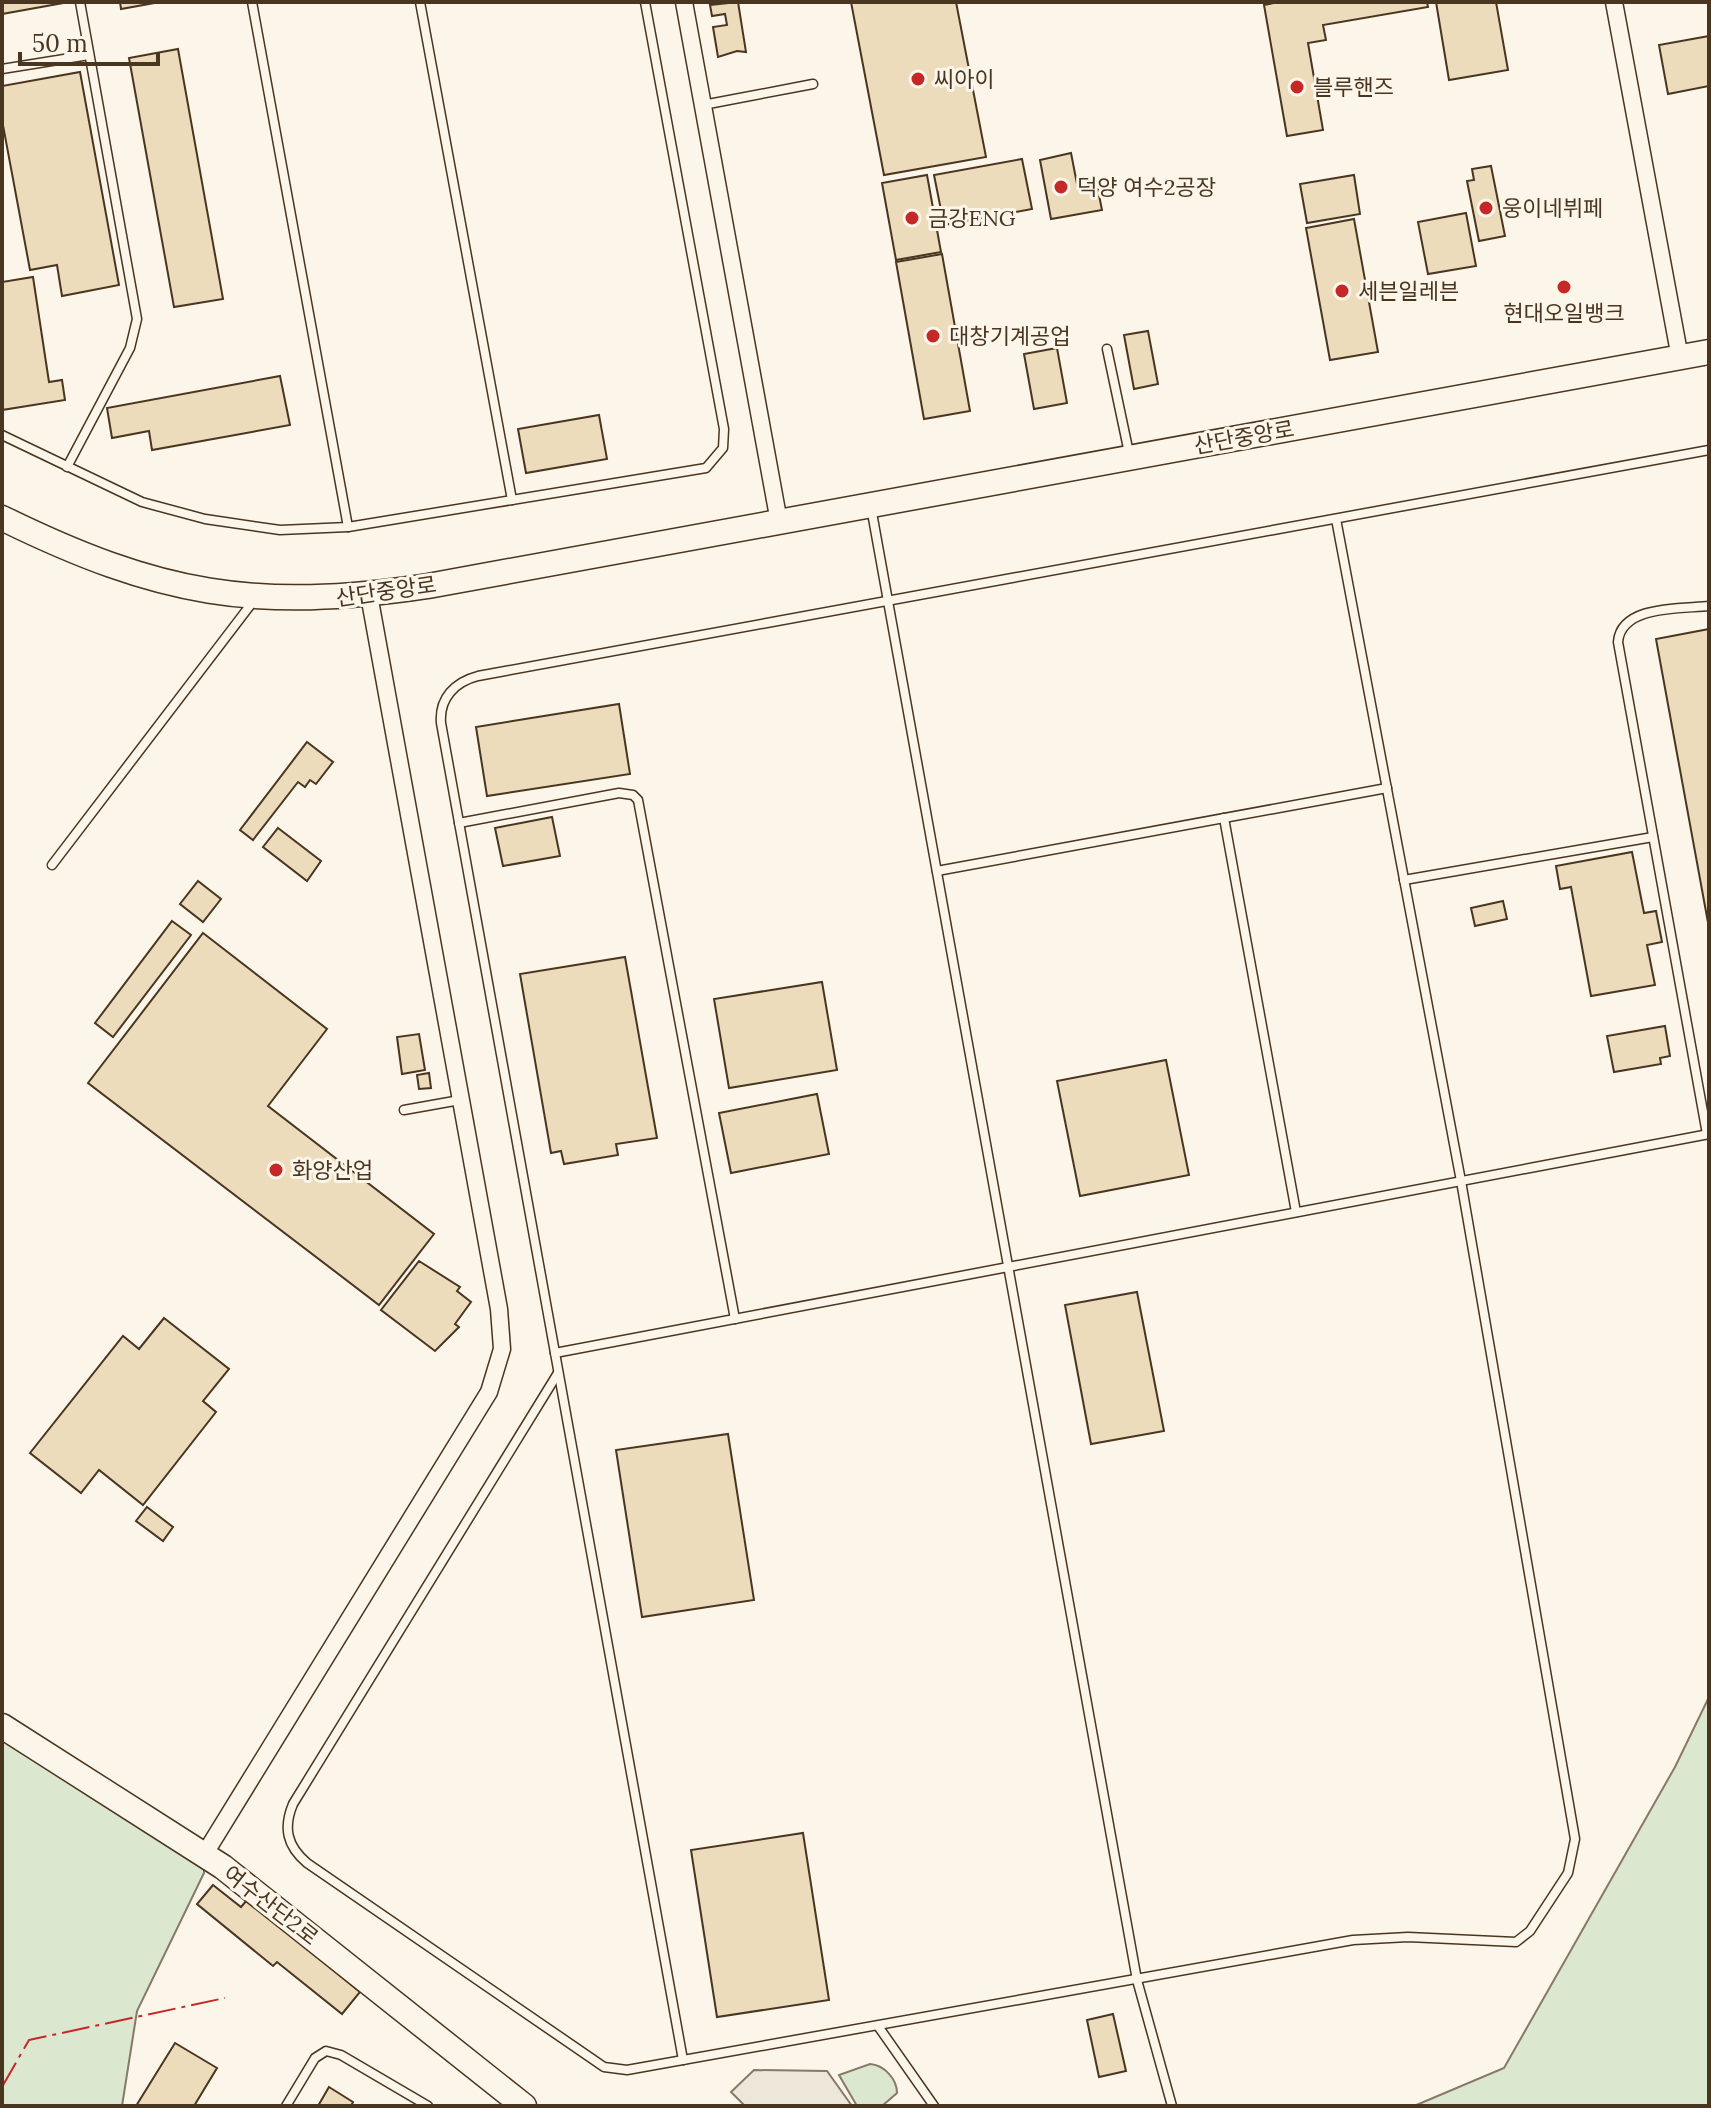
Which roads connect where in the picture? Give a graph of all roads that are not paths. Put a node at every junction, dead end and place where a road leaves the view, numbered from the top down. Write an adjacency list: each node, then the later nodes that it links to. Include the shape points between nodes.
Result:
1 (80, 2): 7 (lane)
2 (252, 2): 23 (lane)
3 (420, 2): 18 (lane)
4 (645, 2): 18 (lane, via 724,443 716,459 701,470)
5 (684, 2): 10 (street)
6 (1614, 2): 13 (street)
7 (89, 55): 8 (lane); 17 (lane, via 137,319 130,348)
8 (2, 69)
9 (813, 84): 10 (lane)
10 (703, 105): 22 (street)
11 (1107, 349): 16 (lane)
12 (1709, 352): 13 (street, 산단중앙로)
13 (1680, 358): 16 (street, 산단중앙로)
14 (2, 435): 17 (lane)
15 (1709, 450): 21 (lane)
16 (1130, 458): 19 (street, 산단중앙로)
17 (67, 467): 23 (lane, via 136,500 205,519 280,530)
18 (512, 500): 23 (lane)
19 (871, 505): 22 (street, 산단중앙로); 26 (lane)
20 (2, 518): 25 (street, 산단중앙로, via 132,574)
21 (1336, 519): 26 (lane); 28 (lane)
22 (779, 522): 24 (street, 산단중앙로)
23 (348, 527)
24 (369, 595): 25 (street, 산단중앙로); 35 (street)
25 (256, 599): 32 (lane)
26 (888, 601): 30 (lane, via 463,682 445,698 440,717); 33 (lane)
27 (1709, 606): 31 (lane, via 1640,615 1625,622 1619,635)
28 (1387, 788): 29 (lane); 34 (lane)
29 (1224, 818): 33 (lane); 39 (lane)
30 (459, 823): 41 (lane, via 619,793 638,800); 42 (lane)
31 (1653, 837): 34 (lane); 37 (lane)
32 (52, 865)
33 (937, 871): 40 (lane)
34 (1404, 880): 38 (lane)
35 (461, 1100): 36 (lane); 45 (street, via 499,1309 502,1349 496,1377)
36 (404, 1110)
37 (1708, 1134): 38 (lane)
38 (1461, 1181): 39 (lane); 46 (lane, via 1575,1839 1571,1865 1530,1931 1511,1943 1370,1938)
39 (1296, 1212): 40 (lane)
40 (1008, 1267): 41 (lane); 46 (lane)
41 (735, 1319): 42 (lane)
42 (555, 1353): 43 (lane)
43 (558, 1373): 48 (lane); 48 (lane, via 293,1804 287,1837 307,1863 604,2067 627,2070)
44 (2, 1726): 45 (street, 여수산단2로)
45 (204, 1855): 51 (street, 여수산단2로)
46 (1137, 1980): 47 (lane); 53 (lane)
47 (878, 2026): 48 (lane); 52 (lane)
48 (683, 2060)
49 (286, 2106): 50 (lane, via 315,2058 326,2051)
50 (428, 2106)
51 (524, 2106)
52 (934, 2106)
53 (1172, 2106)

